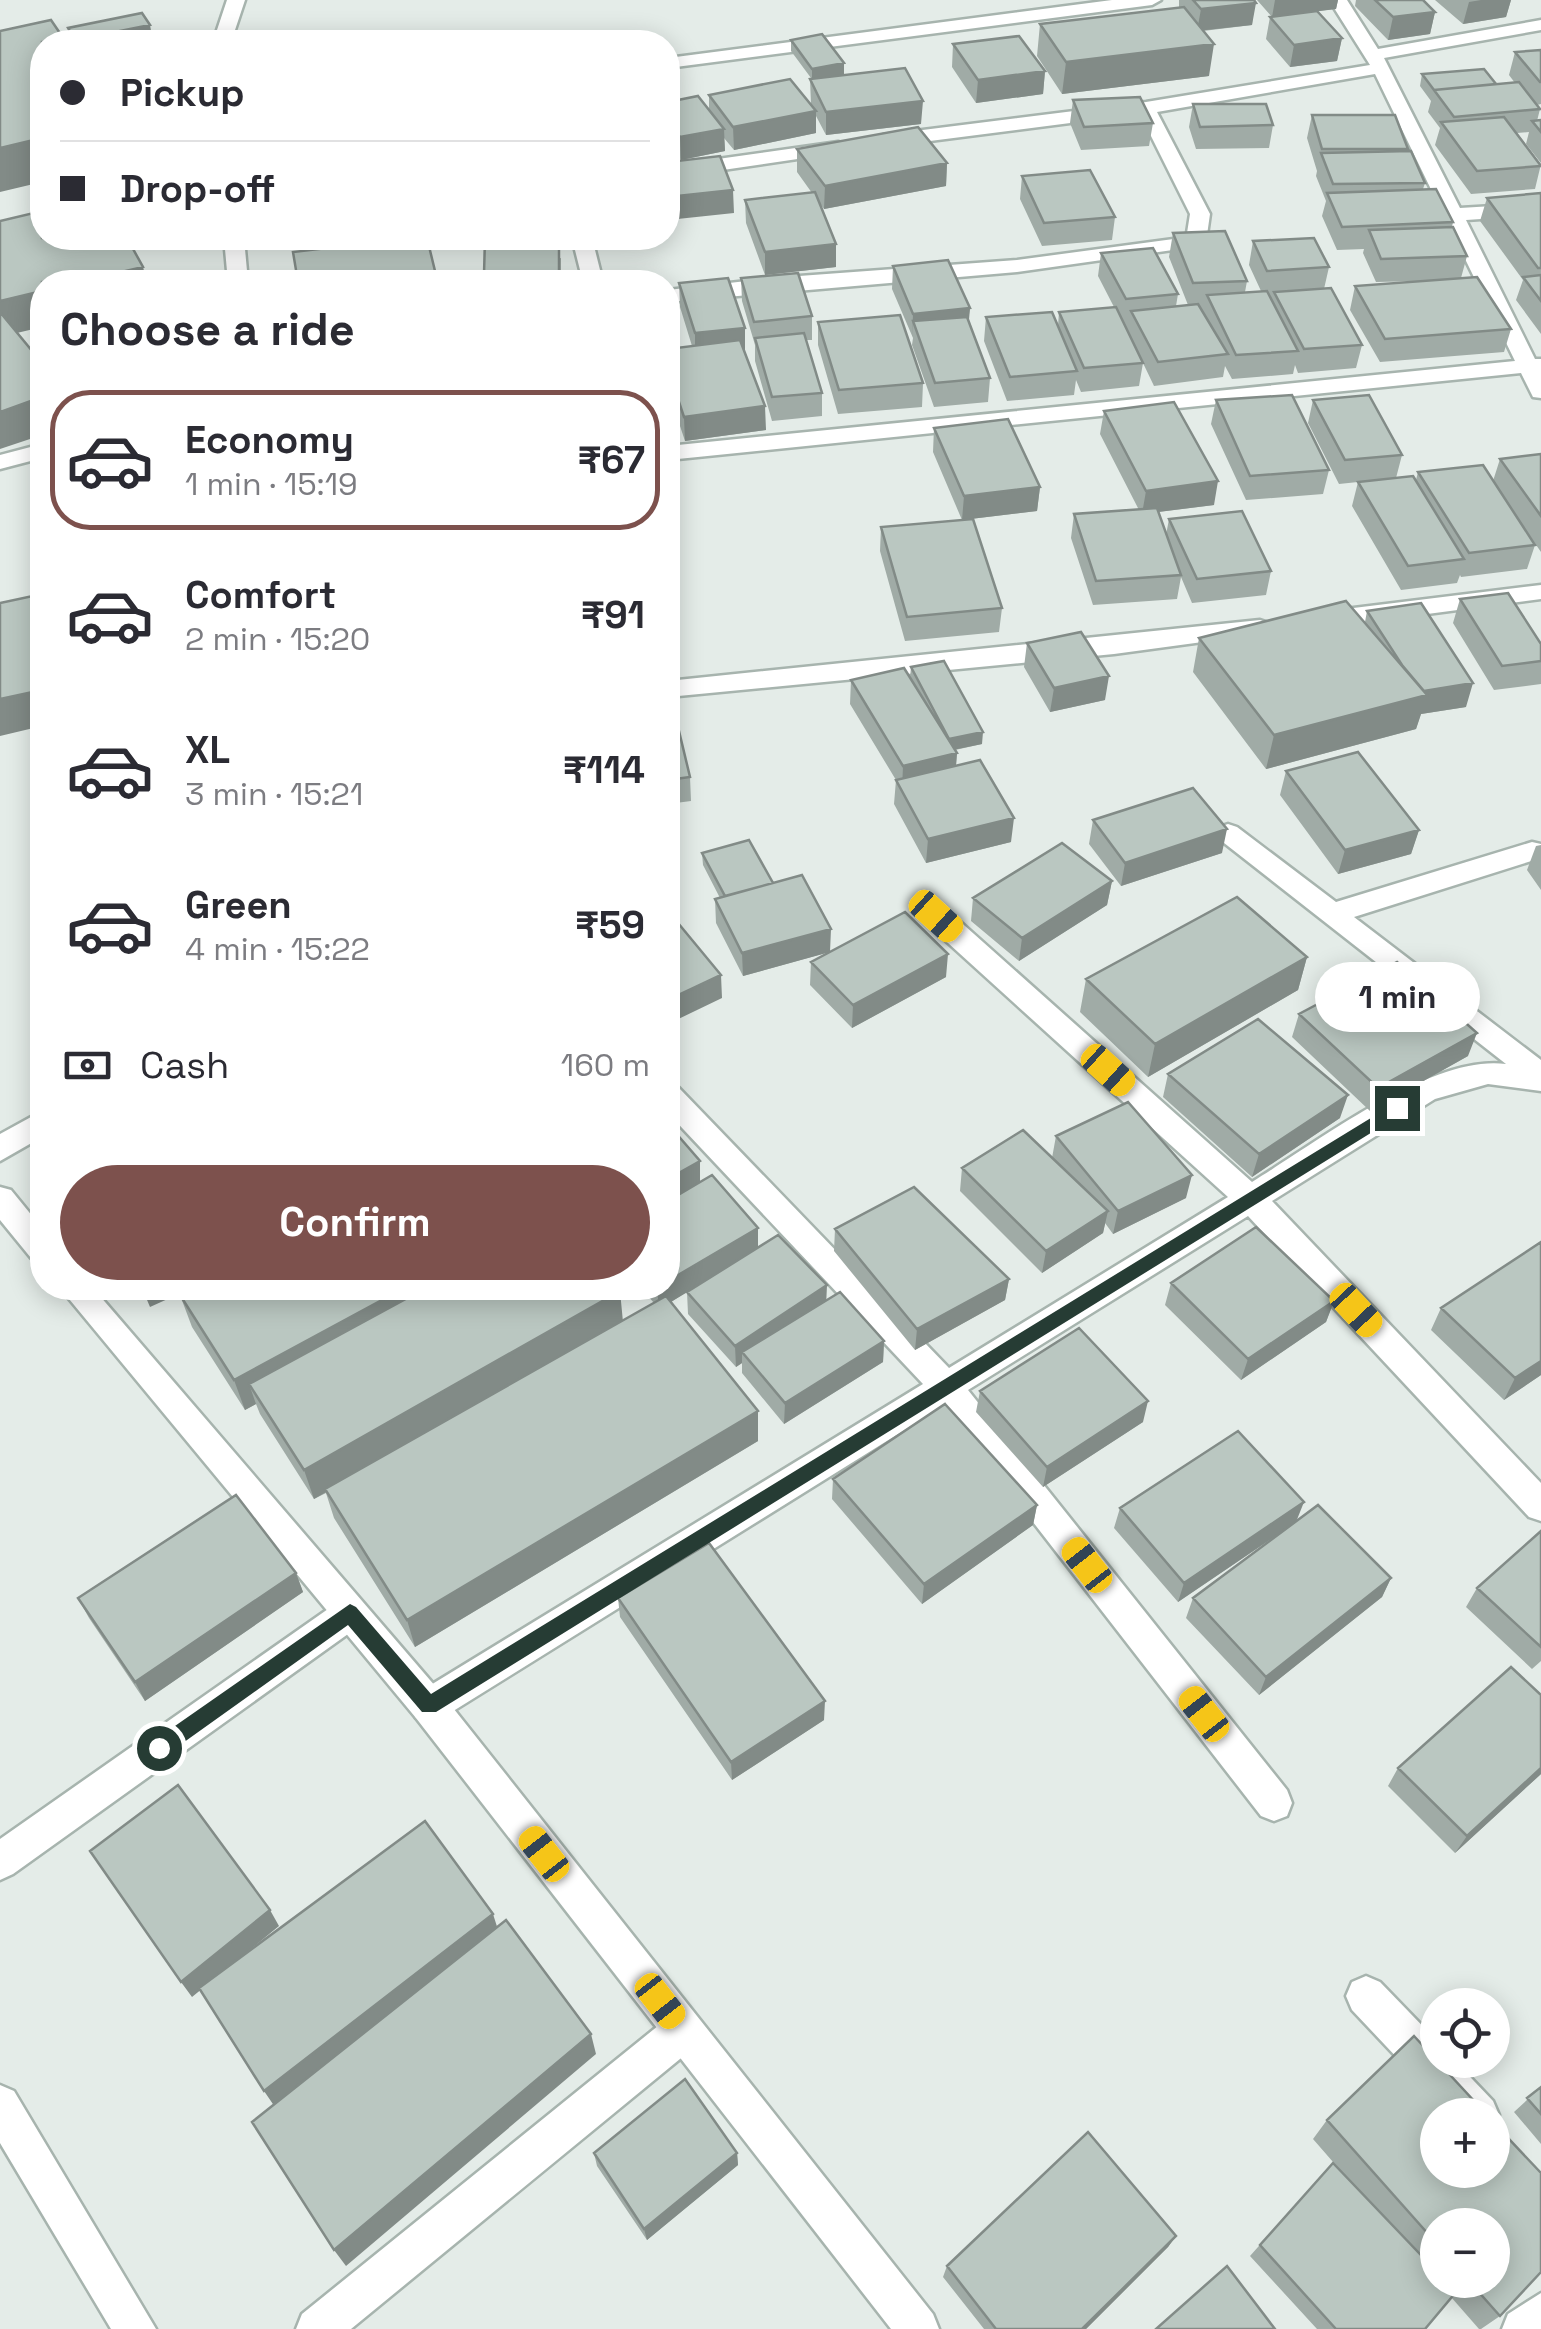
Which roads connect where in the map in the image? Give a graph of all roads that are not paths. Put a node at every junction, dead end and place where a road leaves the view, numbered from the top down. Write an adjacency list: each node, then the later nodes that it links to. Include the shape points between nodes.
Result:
1 (236, 0): 5 (street)
2 (1152, 0): 6 (street)
3 (1338, 0): 7 (street)
4 (1541, 26): 7 (street)
5 (226, 30)
6 (680, 62)
7 (1376, 62): 8 (street); 11 (street)
8 (1146, 108): 9 (street); 12 (street, via 1200,214 1197,235 1187,243 1017,266)
9 (680, 170)
10 (1541, 208): 11 (street)
11 (1450, 215): 13 (street)
12 (680, 295)
13 (1534, 366): 14 (street); 15 (street)
14 (1541, 392)
15 (680, 452)
16 (30, 454): 17 (street)
17 (0, 462)
18 (1541, 592): 19 (street, via 1114,646)
19 (680, 688)
20 (1228, 833): 22 (street)
21 (1532, 852): 22 (street)
22 (1334, 913): 24 (street)
23 (936, 916): 28 (street)
24 (1541, 1078): 28 (street, via 1488,1073 1426,1090)
25 (680, 1108): 32 (street)
26 (30, 1130): 27 (street)
27 (0, 1149)
28 (1251, 1198): 32 (street); 33 (street)
29 (0, 1199): 30 (street)
30 (30, 1235)
31 (85, 1300): 34 (street)
32 (947, 1387): 35 (street); 36 (street)
33 (1541, 1506)
34 (350, 1613): 35 (street); 37 (street)
35 (429, 1706): 39 (street)
36 (1274, 1803)
37 (0, 1861)
38 (1366, 1996): 40 (street)
39 (683, 2031): 44 (street); 45 (street)
40 (1463, 2098)
41 (0, 2104): 43 (street)
42 (1541, 2314): 46 (street)
43 (135, 2329)
44 (317, 2329)
45 (918, 2329)
46 (1523, 2329)

